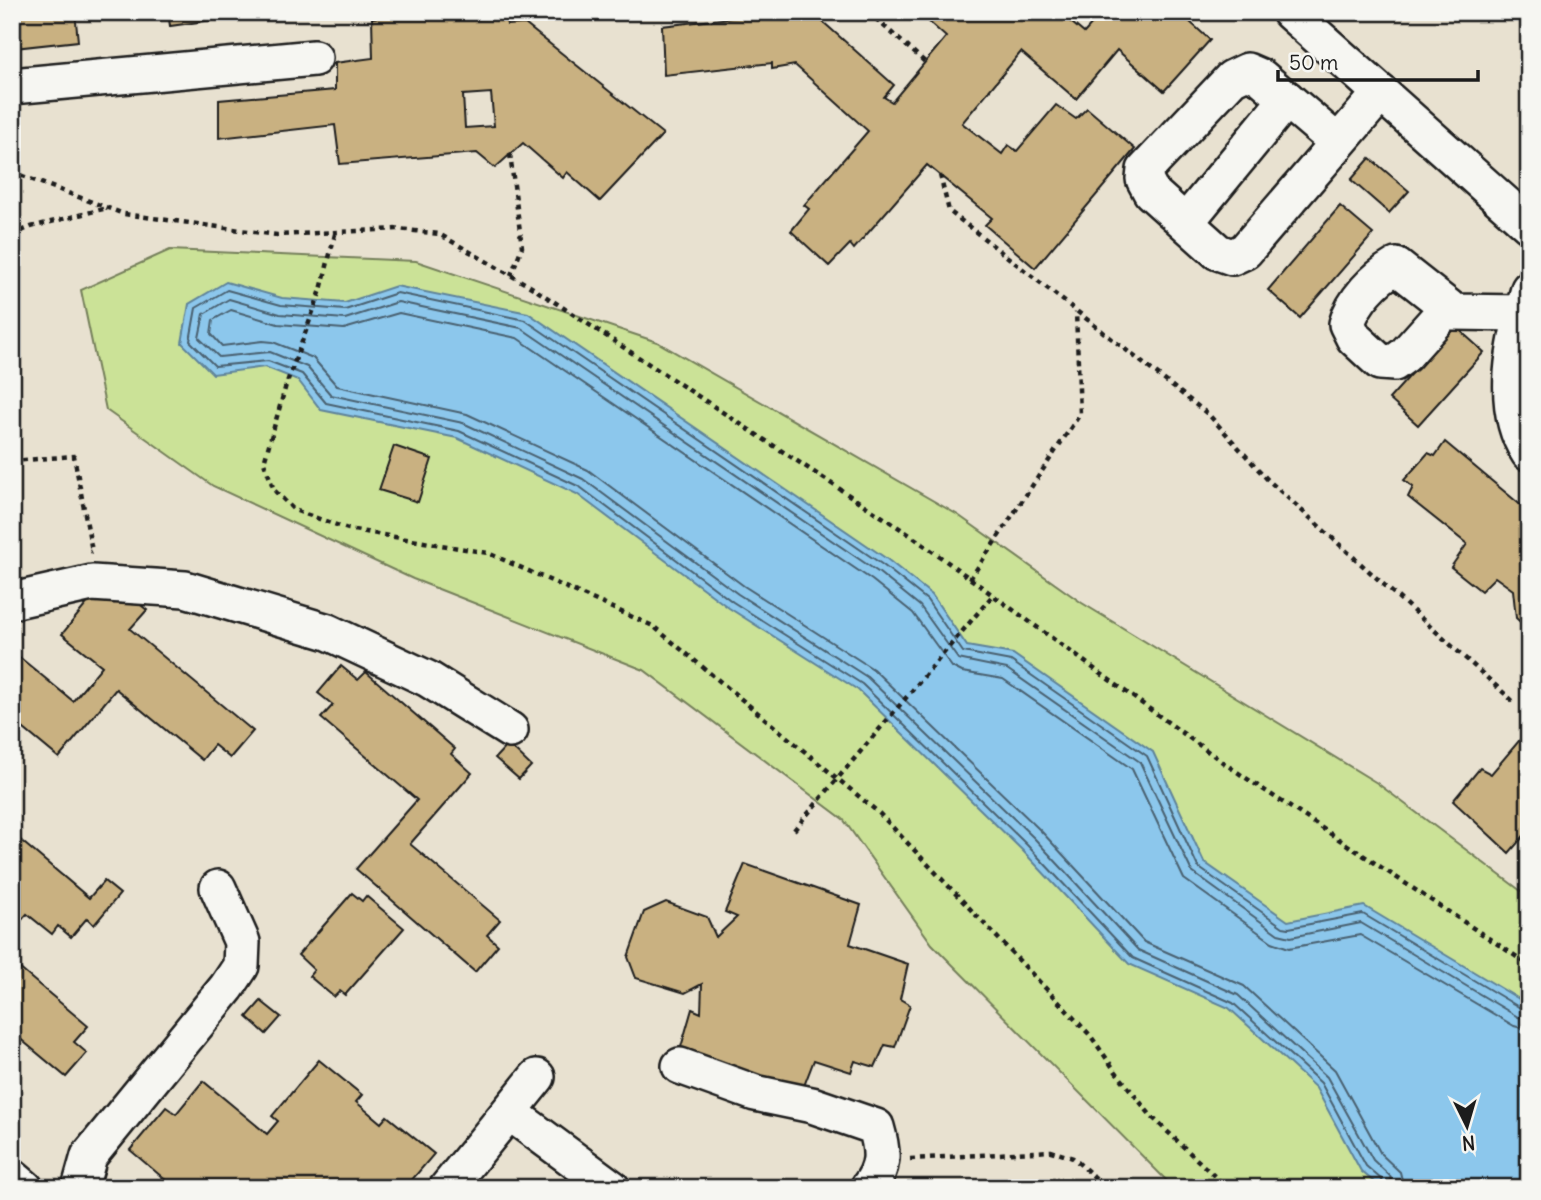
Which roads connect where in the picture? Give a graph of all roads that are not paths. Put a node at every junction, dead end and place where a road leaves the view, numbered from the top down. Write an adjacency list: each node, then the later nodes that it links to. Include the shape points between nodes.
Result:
1 (1290, 12): 4 (street)
2 (314, 58): 3 (street)
3 (12, 86)
4 (1381, 93): 6 (street); 8 (street)
5 (1287, 99): 6 (street); 7 (street); 7 (street, via 1261,76 1247,71 1232,78 1145,170 1151,192)
6 (1337, 142): 7 (street, via 1245,251 1232,257 1218,252)
7 (1186, 222)
8 (1529, 225)
9 (1526, 301): 10 (street, via 1453,312); 11 (street, via 1512,378 1513,410)
10 (1448, 307)
11 (1529, 453)
12 (12, 601): 13 (street, via 92,583 185,589 328,632 428,679)
13 (510, 730)
14 (218, 888): 21 (street, via 242,942 241,966 89,1156)
15 (680, 1066): 18 (street, via 876,1127 883,1152)
16 (537, 1077): 17 (street)
17 (509, 1112): 22 (street); 23 (street)
18 (874, 1174)
19 (12, 1177): 20 (street)
20 (24, 1188)
21 (80, 1188)
22 (447, 1188)
23 (612, 1188)

